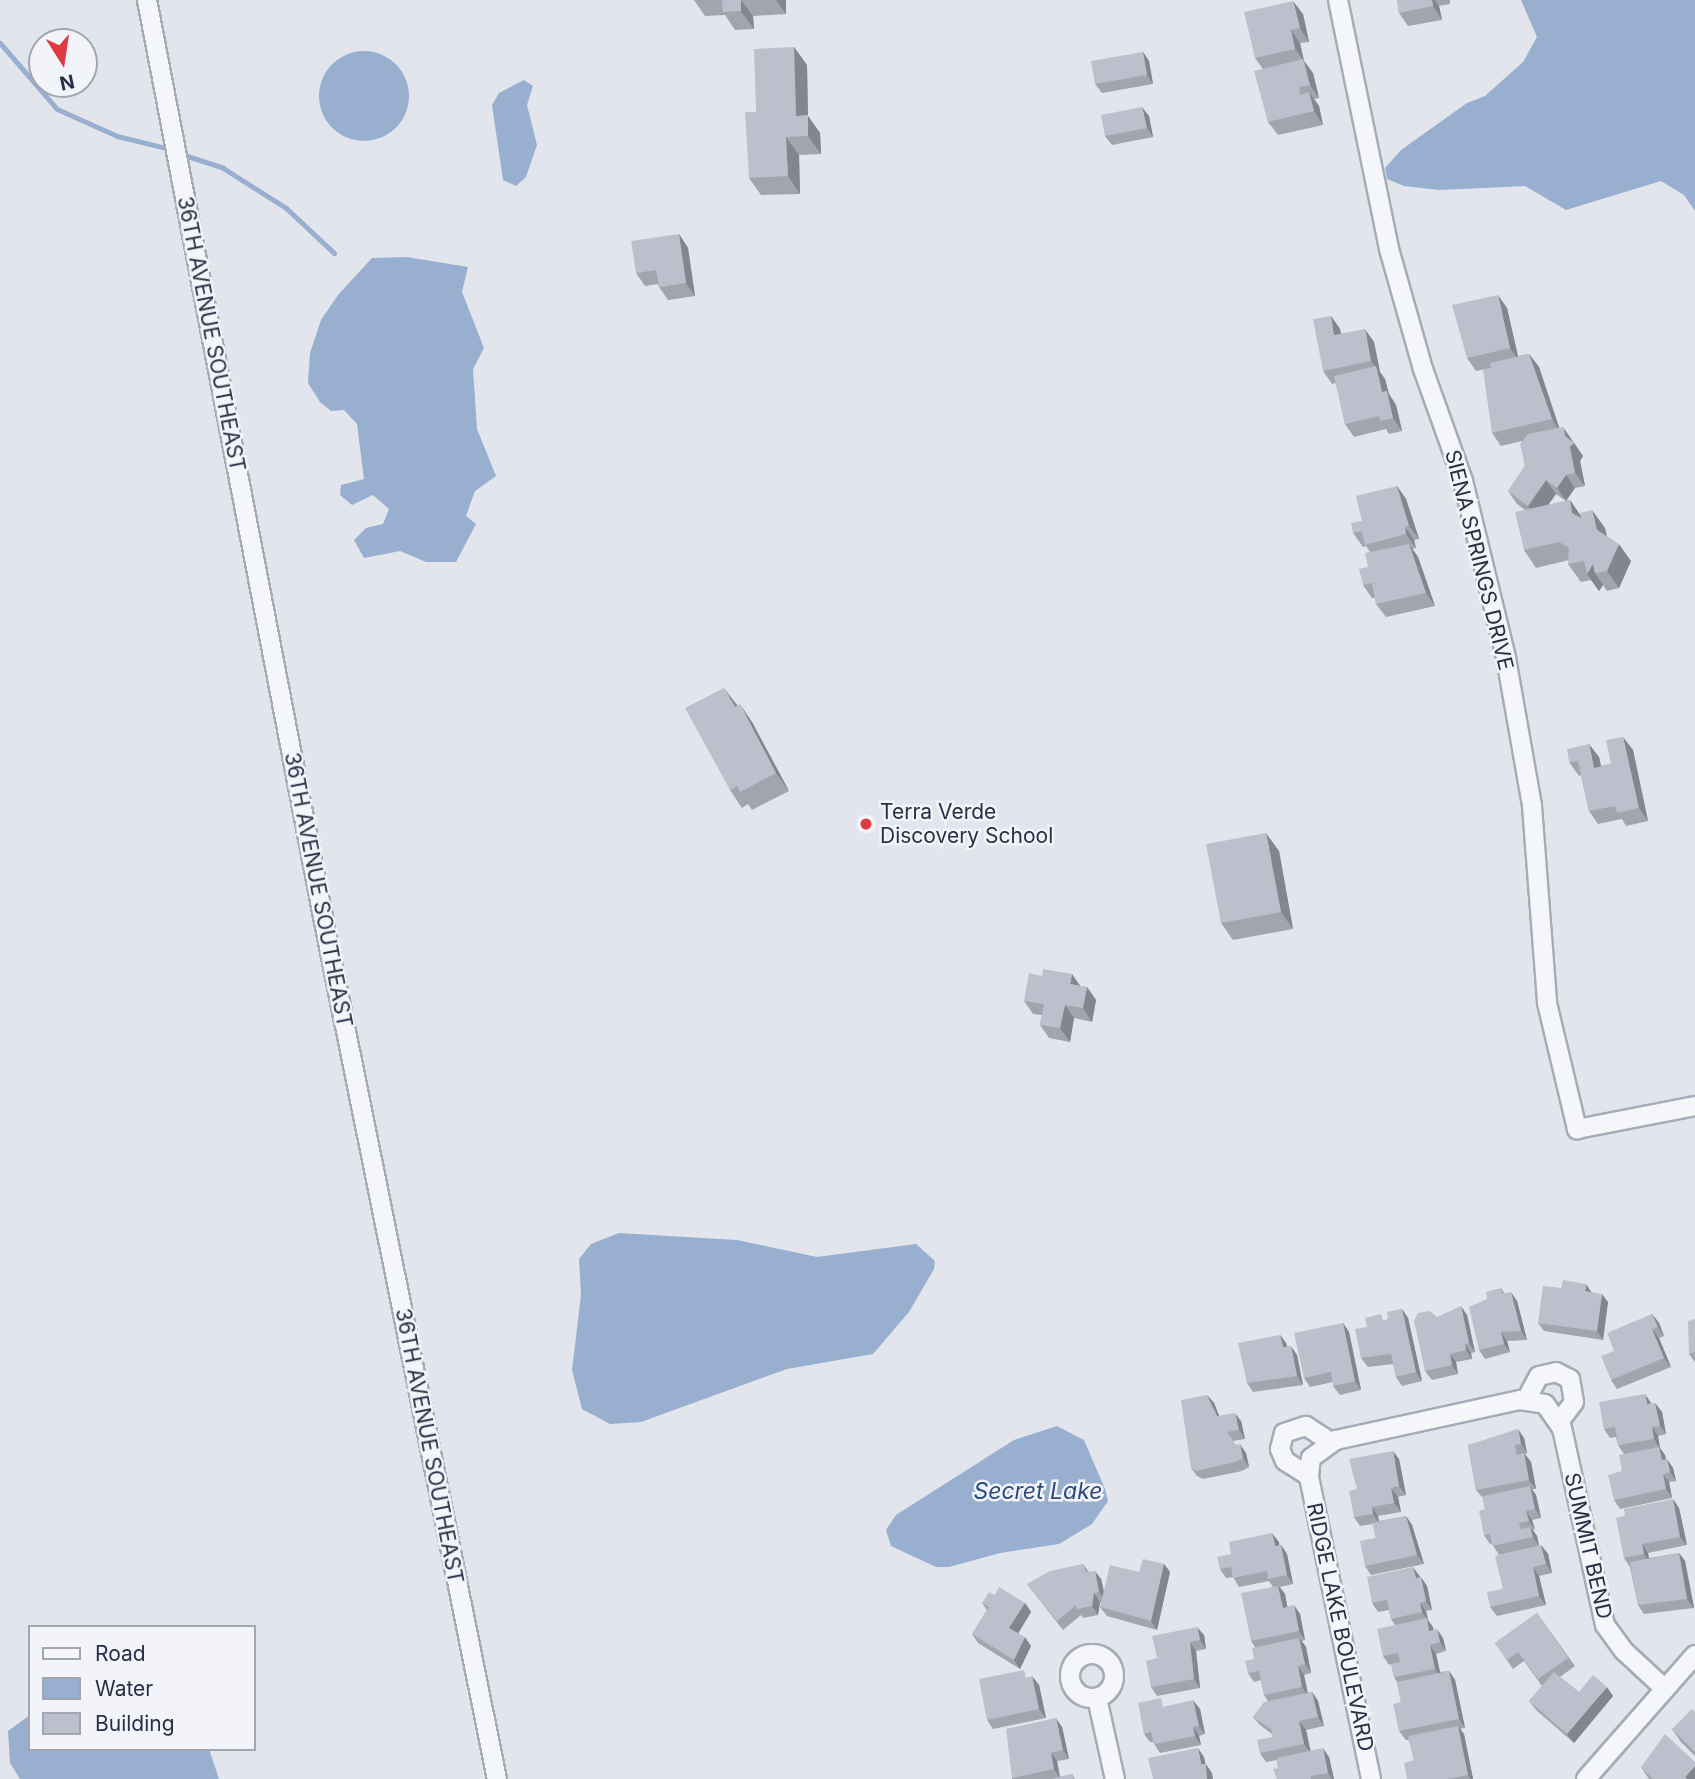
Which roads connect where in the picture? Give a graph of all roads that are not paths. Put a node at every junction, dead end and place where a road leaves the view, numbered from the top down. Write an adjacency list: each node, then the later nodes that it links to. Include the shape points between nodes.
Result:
1 (147, 0): 12 (street, 36TH AVENUE SOUTHEAST, via 329,946)
2 (1338, 0): 3 (street, SIENA SPRINGS DRIVE, via 1389,249 1423,369 1463,481 1500,634 1532,806 1547,1003 1577,1129)
3 (1695, 1106)
4 (1526, 1400): 5 (street, via 1545,1404); 5 (street, via 1539,1376 1556,1372 1570,1379 1574,1402); 6 (street)
5 (1559, 1422): 9 (street, SUMMIT BEND, via 1605,1625 1624,1651)
6 (1331, 1442): 7 (street, via 1311,1458); 7 (street, via 1306,1426 1284,1433 1280,1449 1285,1461)
7 (1309, 1476): 14 (street, RIDGE LAKE BOULEVARD)
8 (1695, 1655): 9 (street)
9 (1665, 1689): 11 (street)
10 (1097, 1698): 13 (street)
11 (1589, 1778)
12 (498, 1779)
13 (1115, 1779)
14 (1371, 1779)

